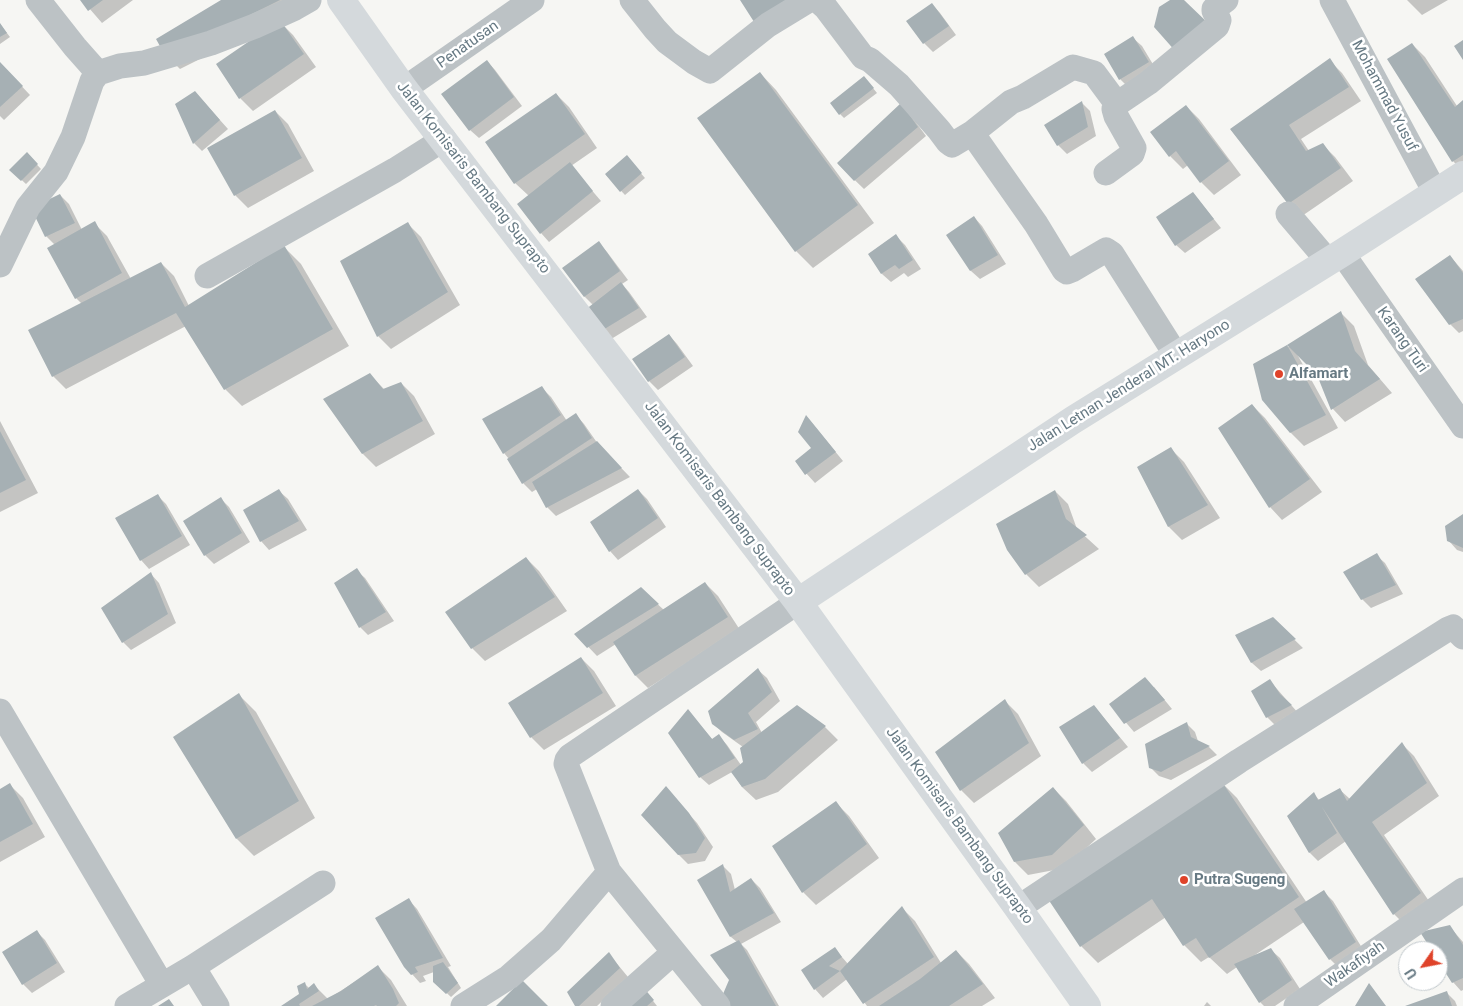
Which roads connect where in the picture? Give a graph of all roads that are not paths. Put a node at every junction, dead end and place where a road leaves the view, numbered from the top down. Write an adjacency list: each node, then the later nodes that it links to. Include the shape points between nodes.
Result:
1 (38, 0): 10 (street)
2 (309, 0): 10 (street, via 255,26 211,42 144,64 120,66)
3 (341, 0): 11 (main road, Jalan Komisaris Bambang Suprapto)
4 (532, 0): 11 (street, Penatusan)
5 (632, 0): 6 (street, via 667,42 710,71 768,25)
6 (809, 0)
7 (817, 0): 13 (street, via 863,57 899,86 948,142 955,145)
8 (1226, 0): 12 (street, via 1214,8 1218,26)
9 (1332, 0): 17 (street, Mohammad Yusuf)
10 (98, 73): 19 (street, via 56,172 28,207)
11 (404, 89): 14 (main road, Jalan Komisaris Bambang Suprapto)
12 (1117, 104): 13 (street, via 1094,73 1073,67 1011,102); 15 (street, via 1114,109 1116,116 1134,148 1132,154)
13 (972, 133): 22 (street, via 1064,270 1072,270 1106,250 1112,254)
14 (444, 139): 21 (street); 24 (main road, Jalan Komisaris Bambang Suprapto)
15 (1106, 173)
16 (1463, 175): 17 (main road, Jalan Letnan Jenderal MT. Haryono)
17 (1435, 192): 20 (main road, Jalan Letnan Jenderal MT. Haryono)
18 (1288, 214): 20 (street, Karang Turi)
19 (3, 248)
20 (1335, 257): 22 (main road, Jalan Letnan Jenderal MT. Haryono); 23 (street, Karang Turi)
21 (207, 276)
22 (1176, 355): 24 (main road, Jalan Letnan Jenderal MT. Haryono)
23 (1463, 426)
24 (798, 602): 27 (street, via 567,760); 30 (main road, Jalan Komisaris Bambang Suprapto)
25 (1463, 636): 30 (street, via 1453,627 1448,629 1239,761)
26 (0, 710): 33 (street)
27 (609, 872): 31 (street); 36 (street, via 551,940 509,978)
28 (323, 883): 32 (street)
29 (1463, 890): 40 (street, Wakafiyah)
30 (1018, 908): 39 (main road, Jalan Komisaris Bambang Suprapto)
31 (674, 952): 37 (street); 38 (street)
32 (193, 967): 33 (street); 35 (street)
33 (162, 985): 34 (street)
34 (127, 1006)
35 (217, 1006)
36 (463, 1006)
37 (614, 1006)
38 (718, 1006)
39 (1087, 1006)
40 (1296, 1006)

